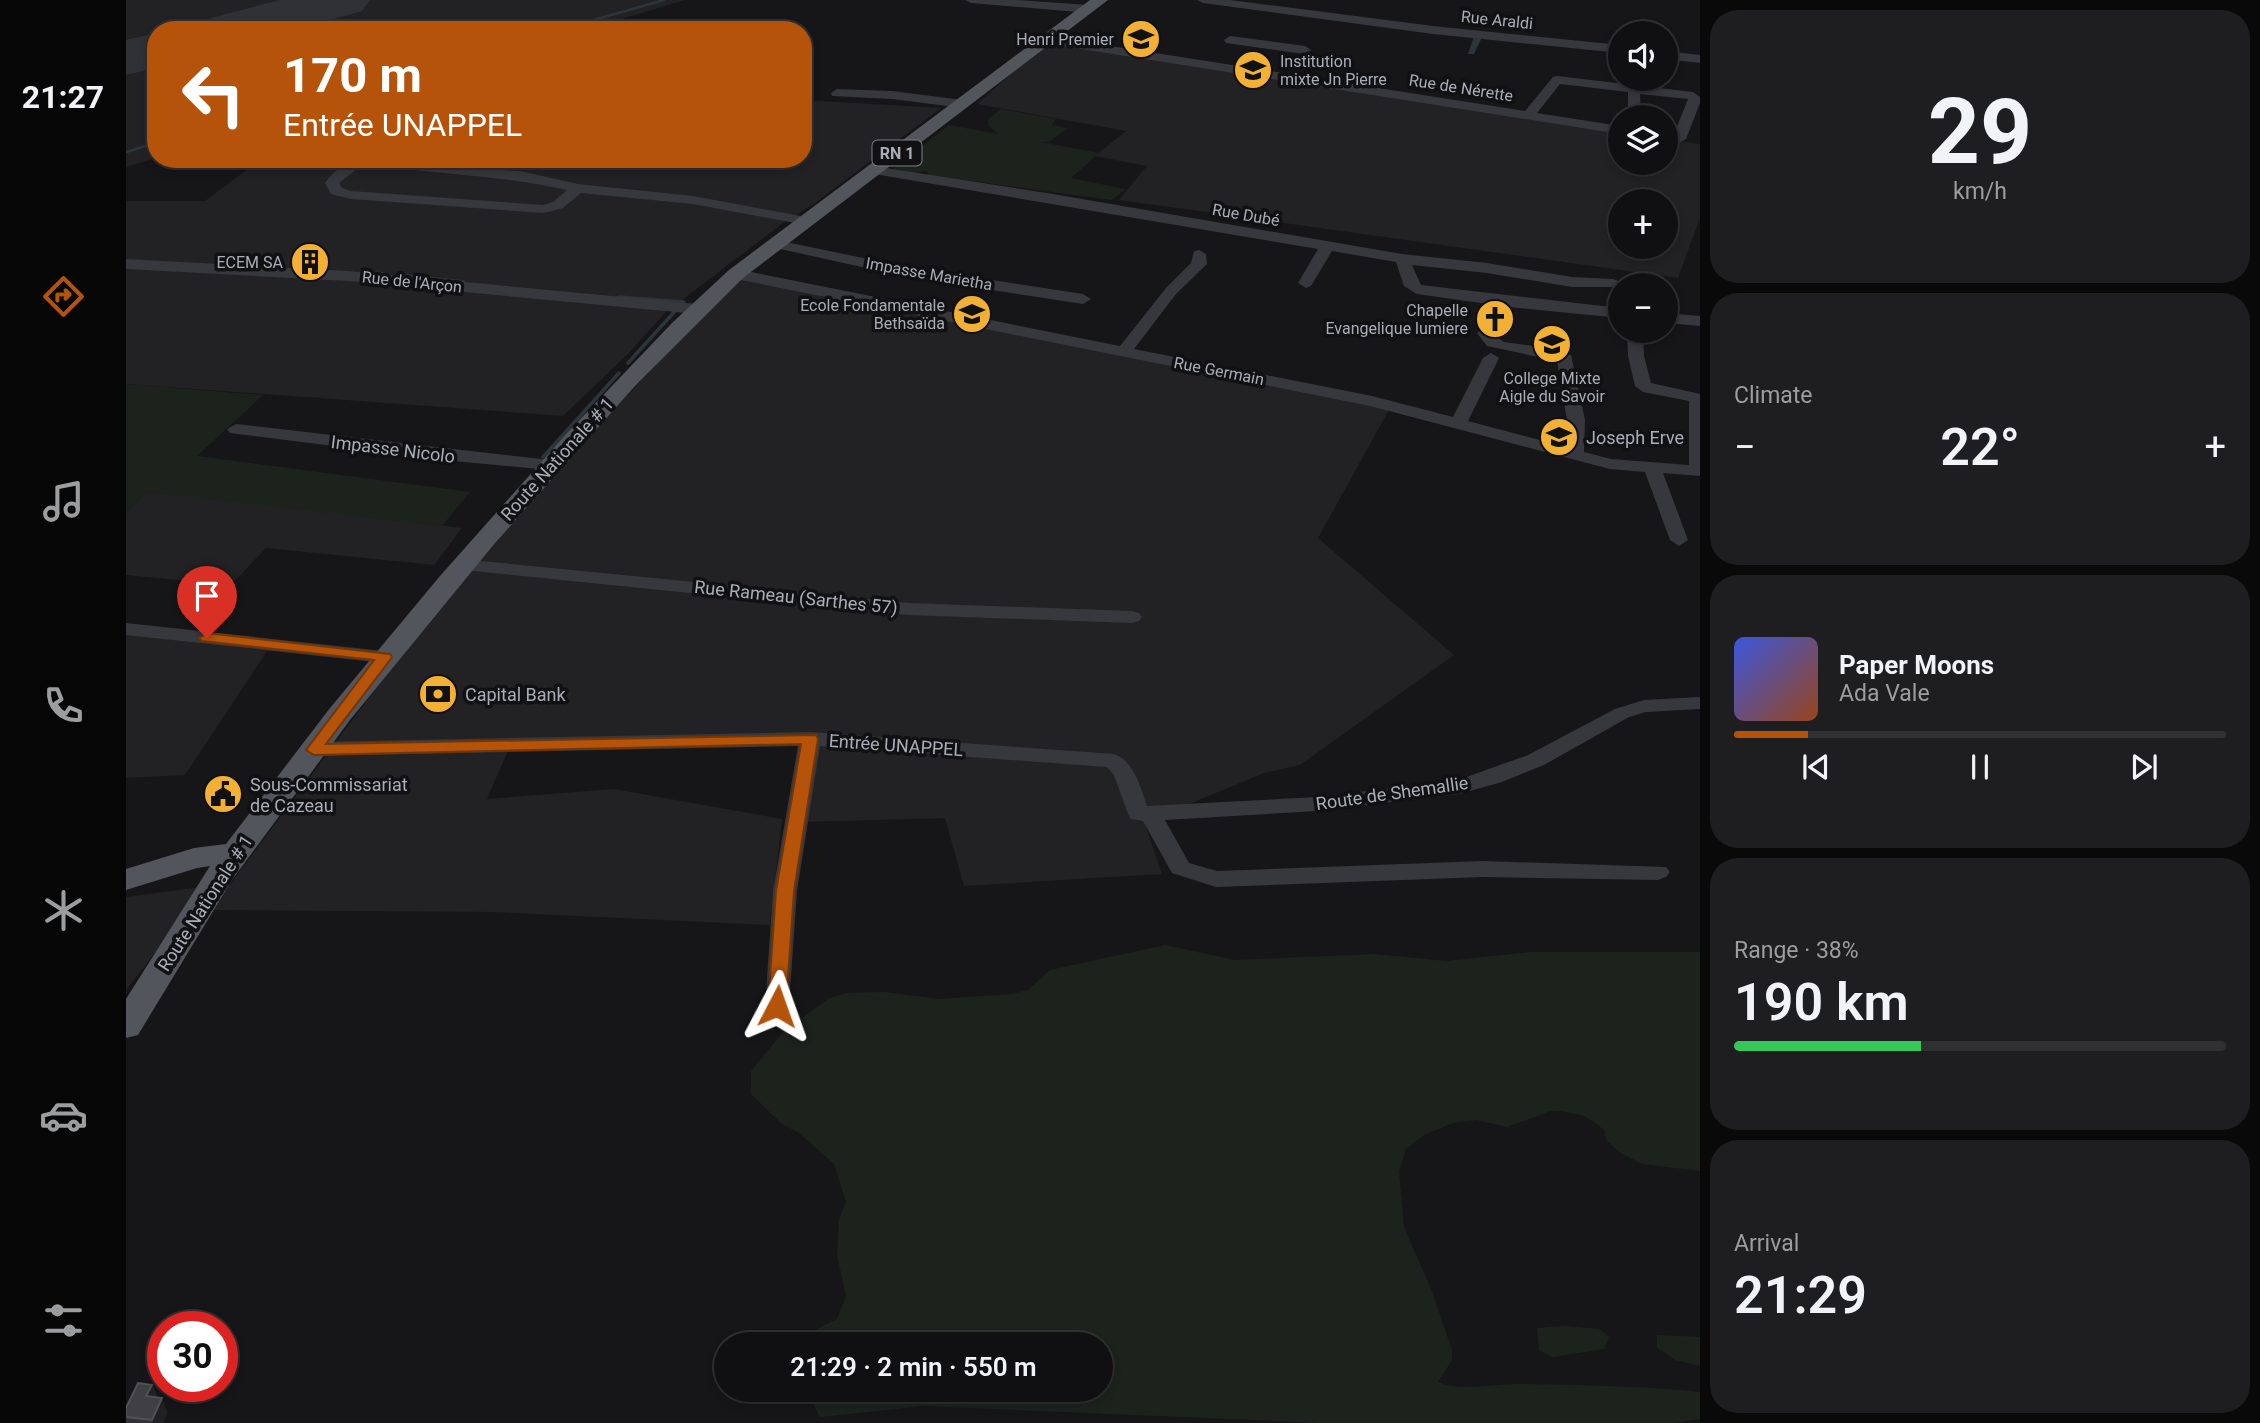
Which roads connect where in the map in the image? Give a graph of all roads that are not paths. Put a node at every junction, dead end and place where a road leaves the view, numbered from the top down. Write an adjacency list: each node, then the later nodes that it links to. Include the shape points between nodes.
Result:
1 (971, 0): 3 (street)
2 (1203, 0): 6 (street, Rue Araldi)
3 (1094, 4): 4 (main road, Route Nationale # 1 / RN 1)
4 (1047, 40): 9 (street, Rue de Nérette); 14 (main road, Route Nationale # 1 / RN 1)
5 (1230, 40): 9 (street)
6 (1608, 49)
7 (1305, 50): 9 (street)
8 (1678, 56): 10 (street)
9 (1262, 59): 15 (street, Rue de Nérette)
10 (1700, 59)
11 (1608, 86): 15 (street, via 1557,80)
12 (1649, 91): 17 (street, via 1694,97)
13 (837, 93): 14 (street)
14 (963, 104): 20 (main road, Route Nationale # 1 / RN 1)
15 (1528, 116): 16 (street, Rue de Nérette)
16 (1608, 128)
17 (1678, 139)
18 (345, 168): 21 (street, via 332,183 336,191 351,195 544,209 558,205)
19 (419, 168): 21 (street, via 520,175)
20 (873, 170): 22 (main road, Route Nationale # 1 / RN 1); 24 (street, Rue Dubé)
21 (578, 188): 22 (street, via 693,200)
22 (806, 221): 23 (main road, Route Nationale # 1 / RN 1)
23 (776, 244): 28 (main road, Route Nationale # 1 / RN 1); 31 (street, Impasse Marietha)
24 (1327, 247): 26 (street, Rue Dubé); 29 (street)
25 (1199, 254): 38 (street, via 1199,264 1171,291)
26 (1402, 259): 30 (street, Rue Dubé); 33 (street, via 1417,289)
27 (126, 264): 32 (street, Rue de l'Arçon, via 348,276)
28 (736, 274): 32 (main road, Route Nationale # 1 / RN 1); 38 (street, Rue Germain)
29 (1306, 283)
30 (1608, 285)
31 (1083, 299)
32 (697, 309): 44 (main road, Route Nationale # 1 / RN 1)
33 (1608, 312)
34 (1678, 319): 35 (street)
35 (1700, 321)
36 (1485, 333): 43 (street, via 1493,343 1565,358 1576,420)
37 (1635, 343): 40 (street, via 1643,386 1688,395)
38 (1123, 352): 41 (street, Rue Germain)
39 (1491, 358): 41 (street)
40 (1698, 408): 46 (street)
41 (1459, 422): 43 (street, Rue Germain)
42 (236, 429): 44 (street, Impasse Nicolo)
43 (1575, 453): 45 (street, Rue Germain, via 1610,464)
44 (550, 466): 48 (main road, Route Nationale # 1 / RN 1)
45 (1652, 468): 46 (street, Rue Germain); 47 (street)
46 (1699, 471)
47 (1679, 540)
48 (461, 565): 49 (street, Rue Rameau (Sarthes 57), via 908,609); 51 (main road, Route Nationale # 1 / RN 1)
49 (1132, 617)
50 (126, 629): 51 (street)
51 (384, 657): 54 (main road, Route Nationale # 1 / RN 1)
52 (1700, 703): 55 (street, Route de Shemallie, via 1671,702 1622,713 1536,760 1459,787 1317,804)
53 (810, 739): 54 (street, Entrée UNAPPEL); 55 (street, Entrée UNAPPEL, via 1114,761); 59 (street, via 785,891)
54 (314, 750): 56 (main road, Route Nationale # 1 / RN 1)
55 (1144, 813): 57 (street, Entrée UNAPPEL, via 1180,868 1216,879 1483,869)
56 (235, 853): 58 (main road, via 194,858); 60 (main road, Route Nationale # 1 / RN 1)
57 (1658, 872)
58 (126, 880)
59 (777, 1006)
60 (126, 1026)

